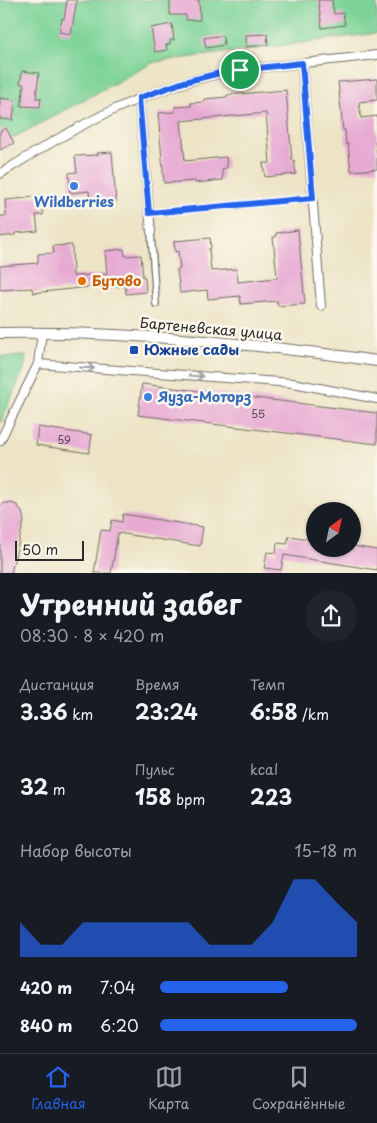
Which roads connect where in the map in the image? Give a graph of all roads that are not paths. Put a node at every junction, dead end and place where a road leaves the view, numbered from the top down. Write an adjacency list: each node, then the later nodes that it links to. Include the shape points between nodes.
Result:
1 (377, 55): 2 (street)
2 (302, 63): 3 (street, via 224,72); 5 (street)
3 (139, 98): 4 (street, via 62,136); 6 (street)
4 (0, 174)
5 (313, 198): 6 (street); 9 (street)
6 (149, 213): 7 (street)
7 (151, 232): 8 (street)
8 (156, 304)
9 (321, 306)
10 (42, 332): 11 (main road, Бартеневская улица); 12 (main road, Бартеневская улица, via 203,340); 13 (street)
11 (0, 333)
12 (377, 361)
13 (38, 364): 14 (street, one-way to 14, via 293,383); 15 (street)
14 (377, 399)
15 (0, 441)

